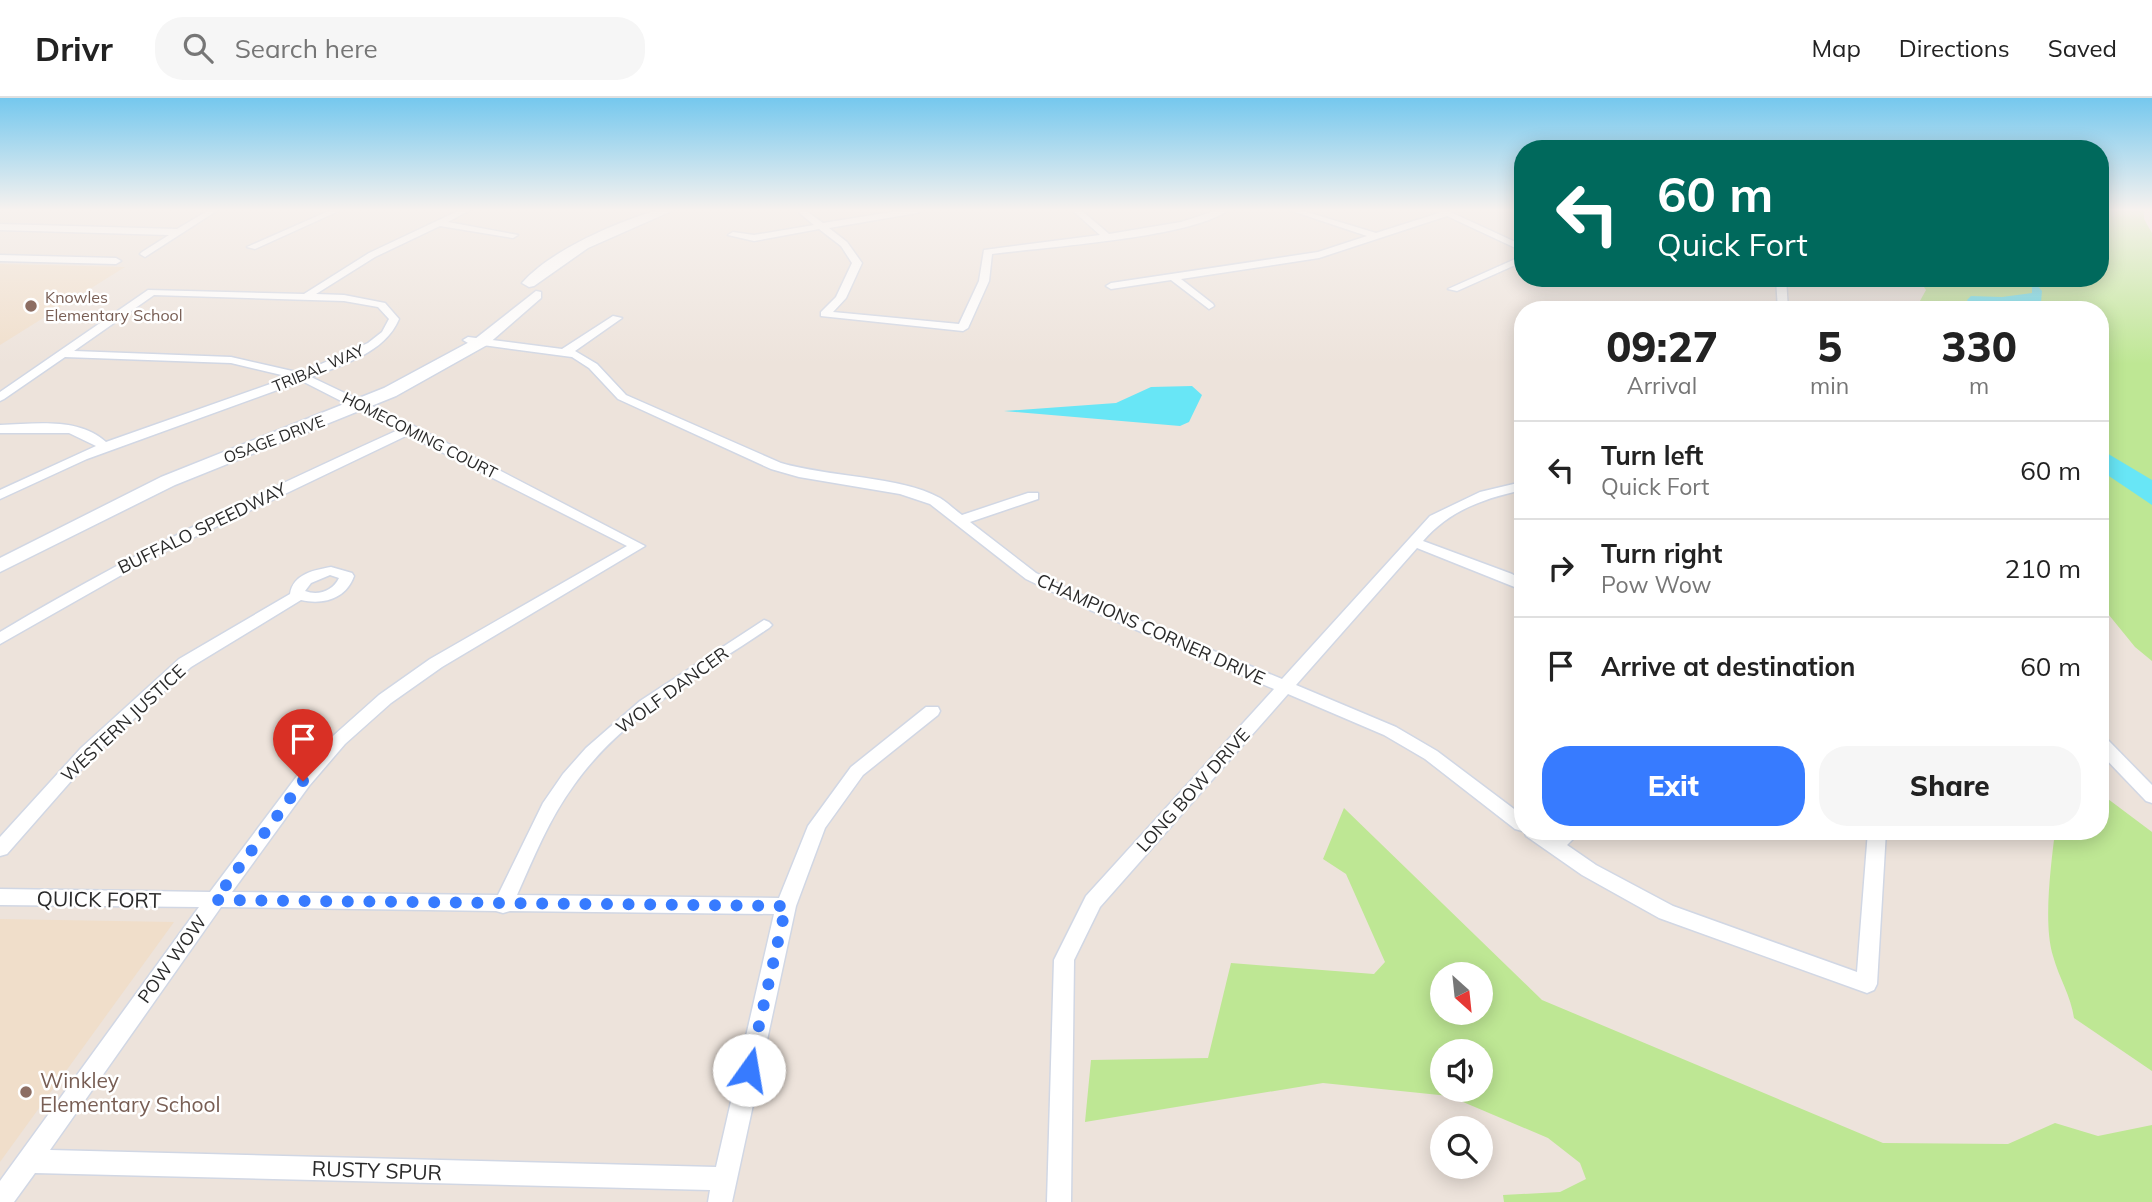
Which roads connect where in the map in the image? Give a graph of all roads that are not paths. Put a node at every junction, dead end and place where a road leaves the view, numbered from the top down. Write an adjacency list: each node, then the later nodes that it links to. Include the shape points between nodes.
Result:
1 (362, 262): 12 (street)
2 (567, 262): 10 (street, OSAGE DRIVE)
3 (573, 262): 10 (street, OSAGE DRIVE)
4 (856, 262): 5 (street, via 841,298 825,314 963,328)
5 (989, 262)
6 (1281, 262): 8 (street)
7 (1514, 262): 11 (street)
8 (1173, 277): 9 (street); 13 (street)
9 (1111, 286)
10 (541, 289): 15 (street, OSAGE DRIVE)
11 (1453, 289)
12 (308, 295): 17 (street, TRIBAL WAY, via 152,292); 18 (street, TRIBAL WAY, via 365,301 389,310 394,318 376,343)
13 (1209, 306)
14 (617, 318): 16 (street)
15 (475, 341): 16 (street, CHAMPIONS CORNER DRIVE); 20 (street, OSAGE DRIVE, via 429,373)
16 (565, 352): 27 (street, CHAMPIONS CORNER DRIVE, via 593,366 622,397 776,466 904,490 935,501)
17 (64, 354): 18 (street, HOMECOMING COURT, via 231,359); 19 (street)
18 (303, 377): 20 (street, HOMECOMING COURT); 23 (street, TRIBAL WAY)
19 (0, 397)
20 (357, 403): 22 (street, HOMECOMING COURT); 30 (street, OSAGE DRIVE, via 159,478); 31 (street, OSAGE DRIVE, via 168,481)
21 (0, 429): 23 (street, via 80,432 96,438)
22 (410, 429): 29 (street, HOMECOMING COURT); 35 (street, BUFFALO SPEEDWAY, via 230,511)
23 (105, 448): 25 (street, TRIBAL WAY, via 35,475)
24 (1514, 488): 28 (street, LONG BOW DRIVE, via 1463,504 1435,519)
25 (0, 495)
26 (1033, 496): 27 (street)
27 (961, 520): 36 (street, CHAMPIONS CORNER DRIVE, via 1031,576)
28 (1413, 542): 32 (street); 36 (street, LONG BOW DRIVE)
29 (638, 546): 47 (street, POW WOW, via 436,663 385,699 339,740 303,781)
30 (0, 555)
31 (0, 566)
32 (1514, 581)
33 (299, 595): 45 (street, WESTERN JUSTICE, via 185,663 87,752)
34 (764, 625): 48 (street, WOLF DANCER, via 619,725 585,761 550,807)
35 (0, 639)
36 (1284, 687): 40 (street, CHAMPIONS CORNER DRIVE, via 1390,731 1431,755); 53 (street, LONG BOW DRIVE, via 1093,902 1063,960)
37 (932, 711): 49 (street, via 857,771 817,825)
38 (2109, 751): 39 (street)
39 (2152, 796)
40 (1514, 818)
41 (1545, 840): 44 (street)
42 (1559, 840): 44 (street)
43 (1876, 840): 44 (street, via 1867,984 1666,912)
44 (1552, 845)
45 (0, 849)
46 (0, 897): 47 (street, QUICK FORT)
47 (215, 900): 48 (street, QUICK FORT); 50 (street, POW WOW)
48 (503, 905): 49 (street, QUICK FORT)
49 (786, 906): 51 (street)
50 (28, 1161): 51 (street, RUSTY SPUR); 52 (street, POW WOW)
51 (722, 1191)
52 (0, 1201)
53 (1059, 1202)

